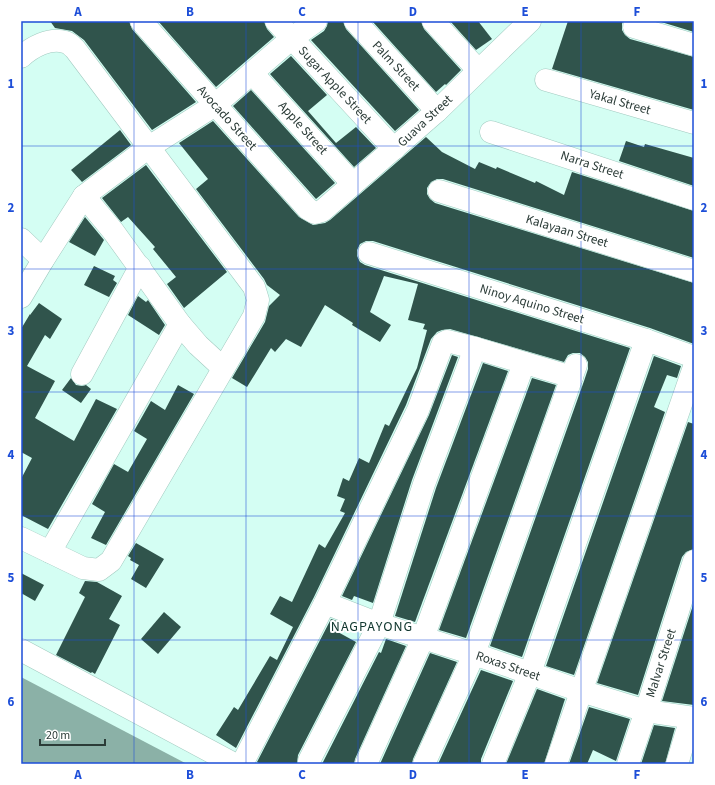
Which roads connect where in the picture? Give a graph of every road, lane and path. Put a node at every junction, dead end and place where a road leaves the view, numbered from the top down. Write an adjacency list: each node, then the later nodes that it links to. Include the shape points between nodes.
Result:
1 (141, 21): 14 (street, Avocado Street)
2 (276, 21): 8 (street, Sugar Apple Street)
3 (316, 21): 8 (street)
4 (355, 21): 15 (street, Palm Street)
5 (433, 21): 11 (street)
6 (522, 24): 11 (street, Guava Street)
7 (634, 27): 9 (street)
8 (291, 39): 12 (street); 19 (street, Sugar Apple Street)
9 (694, 45)
10 (21, 56): 18 (street, via 49,41 66,42 75,49)
11 (478, 70): 15 (street, Guava Street)
12 (252, 73): 14 (street); 20 (street, Apple Street)
13 (546, 80): 16 (street, Yakal Street)
14 (215, 105): 18 (street); 24 (street, Avocado Street)
15 (437, 111): 19 (street, Guava Street)
16 (694, 123)
17 (491, 132): 23 (street, Narra Street)
18 (149, 147): 22 (street); 37 (street, via 254,288 258,300 254,316)
19 (394, 149): 20 (street, Guava Street)
20 (353, 184): 24 (street, Guava Street, via 322,211)
21 (439, 191): 29 (street, Kalayaan Street)
22 (84, 196): 27 (street); 28 (street)
23 (694, 199)
24 (314, 213)
25 (21, 239): 27 (street)
26 (369, 253): 32 (street, Ninoy Aquino Street)
27 (43, 260): 30 (street)
28 (140, 267): 31 (street); 38 (street)
29 (694, 271)
30 (21, 297)
31 (180, 324): 37 (street, via 198,345); 40 (street)
32 (646, 340): 34 (street, Ninoy Aquino Street); 47 (street)
33 (475, 348): 35 (street); 42 (street, via 447,341 443,343 418,410); 43 (street, via 424,484)
34 (694, 357)
35 (524, 363): 44 (street); 46 (street, via 574,371)
36 (694, 367): 48 (street)
37 (224, 368): 40 (street, via 111,561 99,570 83,568)
38 (82, 374)
39 (21, 538): 40 (street)
40 (50, 552)
41 (694, 561): 49 (street, Malvar Street)
42 (325, 603): 43 (street, Roxas Street); 53 (street)
43 (379, 624): 44 (street, Roxas Street); 51 (street)
44 (423, 638): 46 (street, Roxas Street); 54 (street)
45 (21, 650): 52 (street)
46 (474, 654): 47 (street, Roxas Street); 55 (street)
47 (530, 673): 48 (street, Roxas Street); 56 (street)
48 (581, 691): 49 (street, Roxas Street); 57 (street)
49 (646, 711): 50 (street, Roxas Street); 58 (street, Malvar Street)
50 (693, 718): 59 (street)
51 (309, 761)
52 (234, 764)
53 (242, 764)
54 (366, 764)
55 (424, 764)
56 (493, 764)
57 (556, 764)
58 (628, 764)
59 (677, 764)

